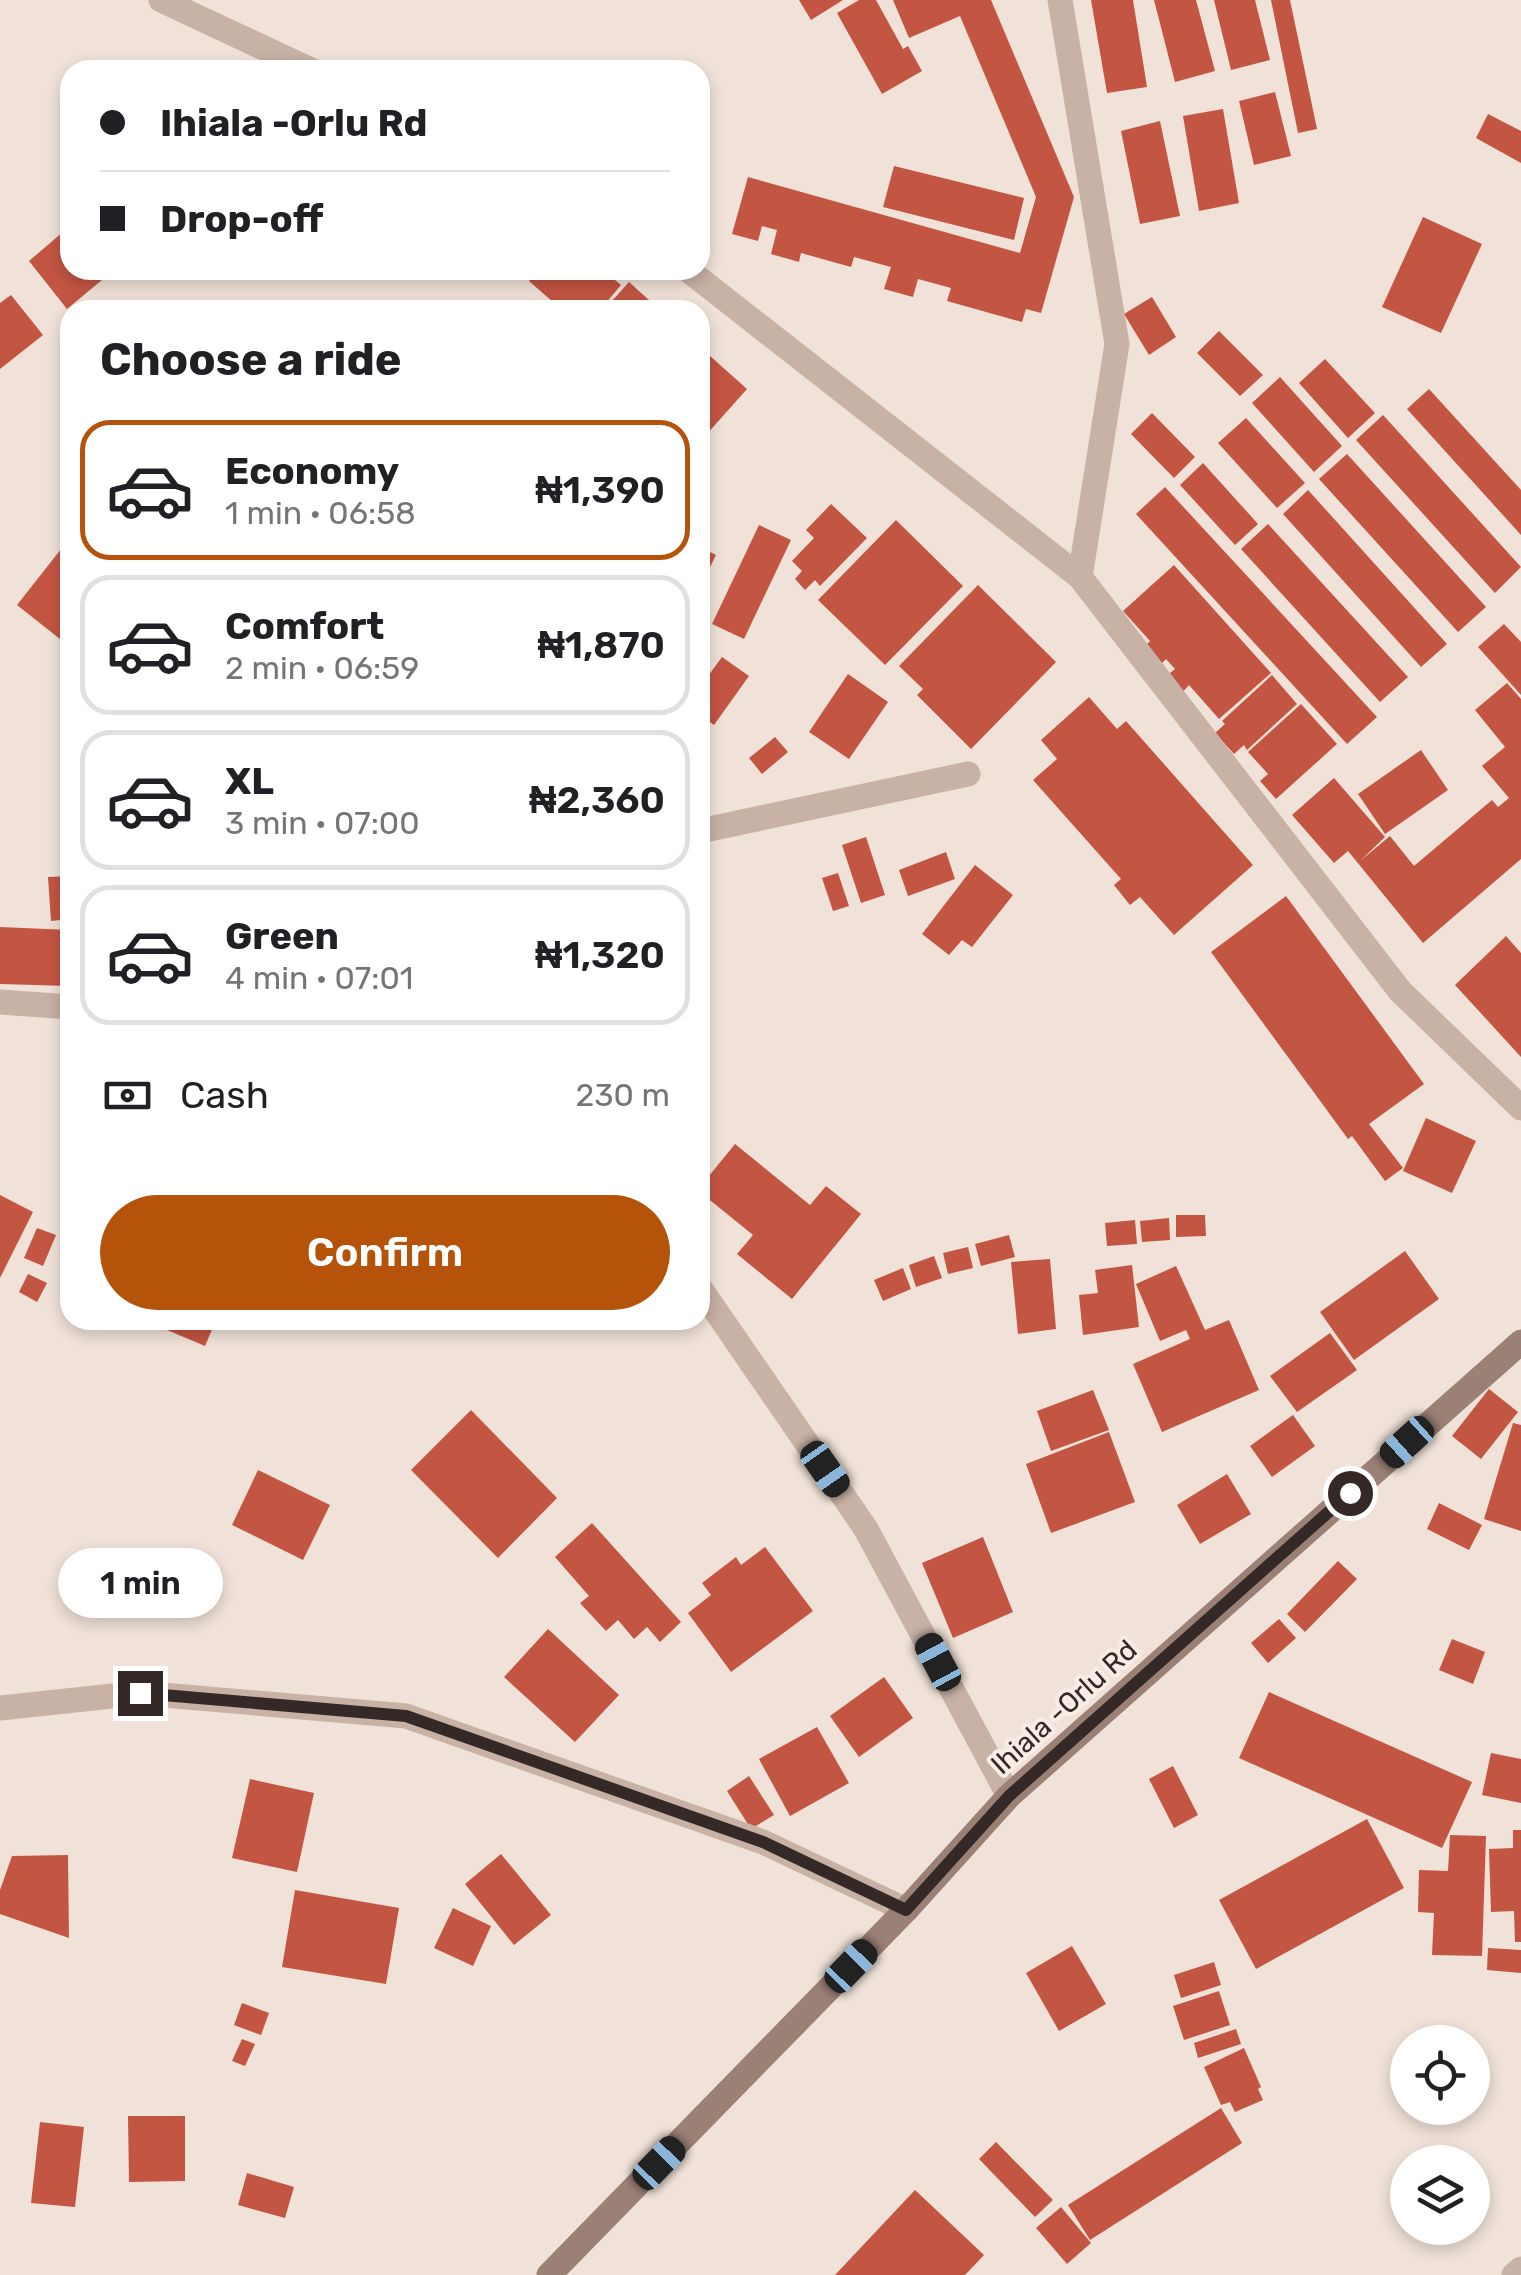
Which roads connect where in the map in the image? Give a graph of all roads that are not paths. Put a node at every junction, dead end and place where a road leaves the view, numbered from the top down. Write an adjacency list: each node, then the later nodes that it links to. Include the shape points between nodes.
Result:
1 (161, 0): 3 (street)
2 (1060, 0): 5 (street, via 1117,344)
3 (289, 60)
4 (701, 280): 5 (street)
5 (1080, 577): 10 (street, via 1400,991)
6 (968, 774): 7 (street)
7 (710, 830)
8 (0, 1002): 9 (street)
9 (60, 1007)
10 (1521, 1108)
11 (710, 1303): 14 (street, via 866,1529)
12 (1521, 1342): 14 (main road, Ihiala -Orlu Rd)
13 (0, 1708): 15 (street, via 140,1693 406,1716 763,1842)
14 (1009, 1796): 15 (main road, Ihiala -Orlu Rd)
15 (906, 1910): 17 (main road, Ihiala -Orlu Rd)
16 (1521, 2269): 18 (street)
17 (549, 2275)
18 (1514, 2275)

